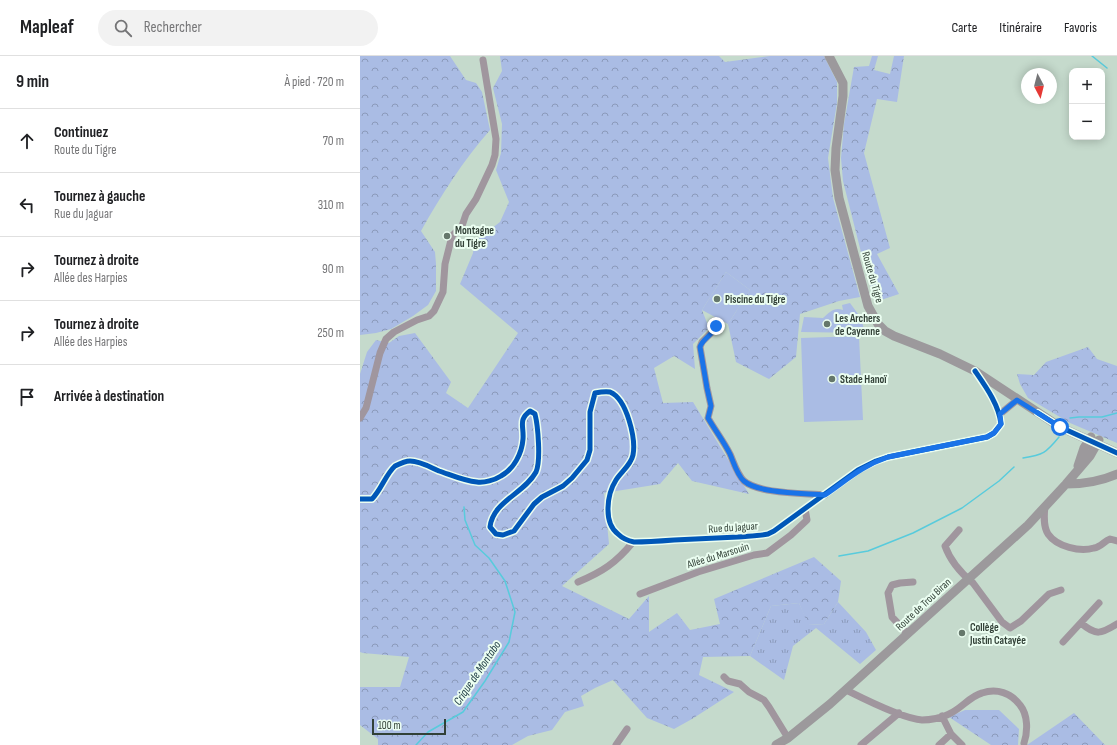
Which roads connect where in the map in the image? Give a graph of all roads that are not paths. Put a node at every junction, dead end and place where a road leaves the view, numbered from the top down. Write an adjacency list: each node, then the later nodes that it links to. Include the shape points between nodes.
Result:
1 (829, 56): 4 (main road, Route du Tigre, via 843,83 835,170 839,198 872,315 885,331 894,336 940,354)
2 (483, 60): 10 (street, via 496,133 492,165 466,214 461,229 452,236 443,292 434,311 429,316 394,332 386,339 366,408)
3 (714, 321): 17 (street, via 715,329 700,347 711,406 708,418 741,477 752,486 768,490)
4 (975, 372): 5 (main road, Route du Tigre); 6 (street)
5 (999, 388): 6 (street); 7 (main road, Route du Tigre)
6 (991, 396): 9 (street)
7 (1017, 400): 8 (main road, Route du Tigre); 9 (street)
8 (1038, 413): 11 (main road, Route du Tigre); 11 (main road, Route du Tigre, via 1077,435 1082,442)
9 (1000, 414): 17 (street, Rue du Jaguar, via 1001,424 987,437 876,461 858,470)
10 (360, 418)
11 (1092, 442): 12 (main road, Route du Tigre); 13 (main road, Route du Tigre); 14 (main road, Route de Trou Biran); 14 (main road, Route de Trou Biran, via 1090,456)
12 (1117, 448)
13 (1117, 453)
14 (1077, 469): 16 (main road, Route de Trou Biran)
15 (1117, 474): 16 (main road, via 1097,481)
16 (1066, 484): 19 (main road, Route de Trou Biran)
17 (825, 495): 20 (street, Rue du Jaguar)
18 (360, 499): 23 (street, Rue du Jaguar, via 372,499 395,466 404,462 423,464 478,482 500,477 509,471 522,448 522,424 524,416 530,411 535,414 538,425 536,471 521,490 496,511 491,519 490,527 496,534 514,532 534,504 563,486 587,460 590,450 590,412 593,398 595,393 611,392 627,412 632,427 633,456 612,488 608,513 610,523 617,534)
19 (1045, 506): 22 (street, via 1047,533 1058,544 1086,549 1099,547 1110,539); 24 (main road, Route de Trou Biran, via 1028,525)
20 (805, 509): 23 (street, Rue du Jaguar, via 766,534); 28 (street, Allée du Marsouin, via 807,520 767,553 698,572)
21 (959, 530): 24 (street, via 945,546 948,554)
22 (1117, 541)
23 (633, 542): 25 (street, via 603,571)
24 (968, 579): 27 (street, via 1002,622 1010,628 1049,594); 32 (main road, Route de Trou Biran)
25 (578, 582)
26 (913, 582): 32 (street, via 892,585 888,593 892,617)
27 (1061, 590)
28 (640, 594)
29 (1100, 603): 30 (street)
30 (1081, 623): 31 (street, via 1096,633); 33 (street)
31 (1117, 624)
32 (908, 634): 35 (main road, Route de Trou Biran)
33 (1063, 642)
34 (724, 677): 40 (street, via 764,700)
35 (846, 690): 36 (street); 40 (main road, Route de Trou Biran)
36 (899, 713): 37 (street, via 923,720); 44 (street)
37 (942, 716): 39 (street); 41 (street, via 982,693 1002,692 1015,699 1022,707 1026,718)
38 (627, 730): 42 (street)
39 (951, 734): 45 (street); 46 (street)
40 (788, 738): 43 (main road, Route de Trou Biran)
41 (1024, 743)
42 (616, 745)
43 (776, 745)
44 (861, 745)
45 (939, 745)
46 (962, 745)

